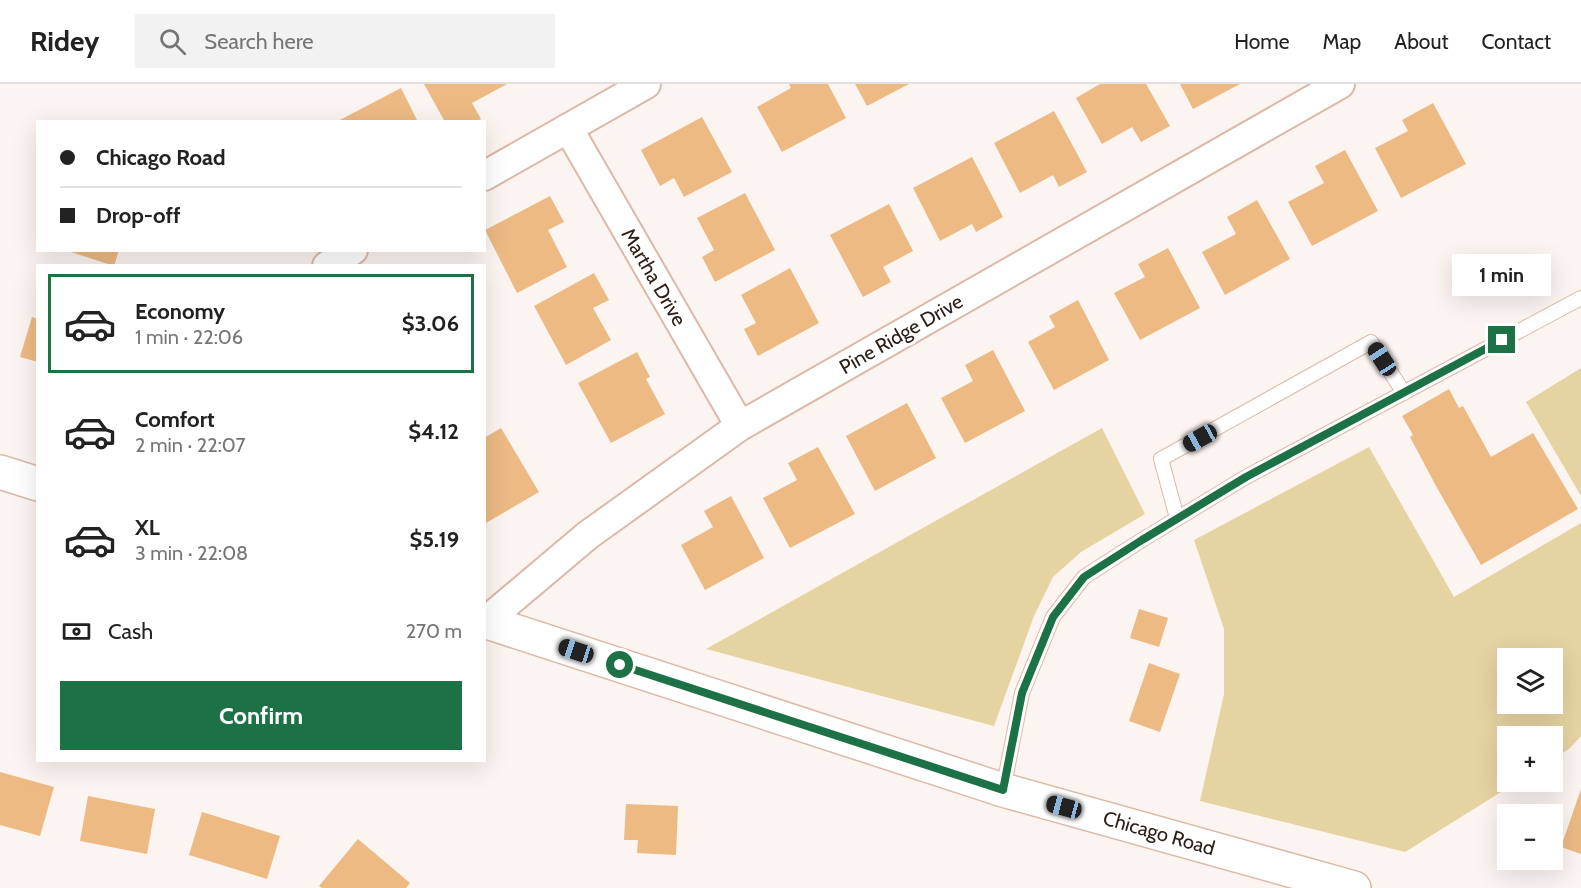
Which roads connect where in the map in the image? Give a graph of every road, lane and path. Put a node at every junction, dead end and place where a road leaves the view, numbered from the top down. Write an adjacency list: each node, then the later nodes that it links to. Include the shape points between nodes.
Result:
1 (646, 84): 3 (street)
2 (1340, 84): 9 (street, Pine Ridge Drive)
3 (568, 128): 4 (street); 9 (street, Martha Drive)
4 (486, 175)
5 (350, 252): 6 (street)
6 (330, 264)
7 (1581, 298): 8 (lane)
8 (1404, 393): 12 (lane); 12 (lane, via 1371,342 1161,459)
9 (740, 426): 13 (street, Pine Ridge Drive, via 588,535)
10 (0, 472): 11 (street)
11 (36, 483)
12 (1177, 518): 15 (lane, via 1084,577 1053,617 1022,693)
13 (486, 620)
14 (486, 621): 15 (street, Chicago Road)
15 (1003, 790): 16 (street, Chicago Road)
16 (1354, 888)

